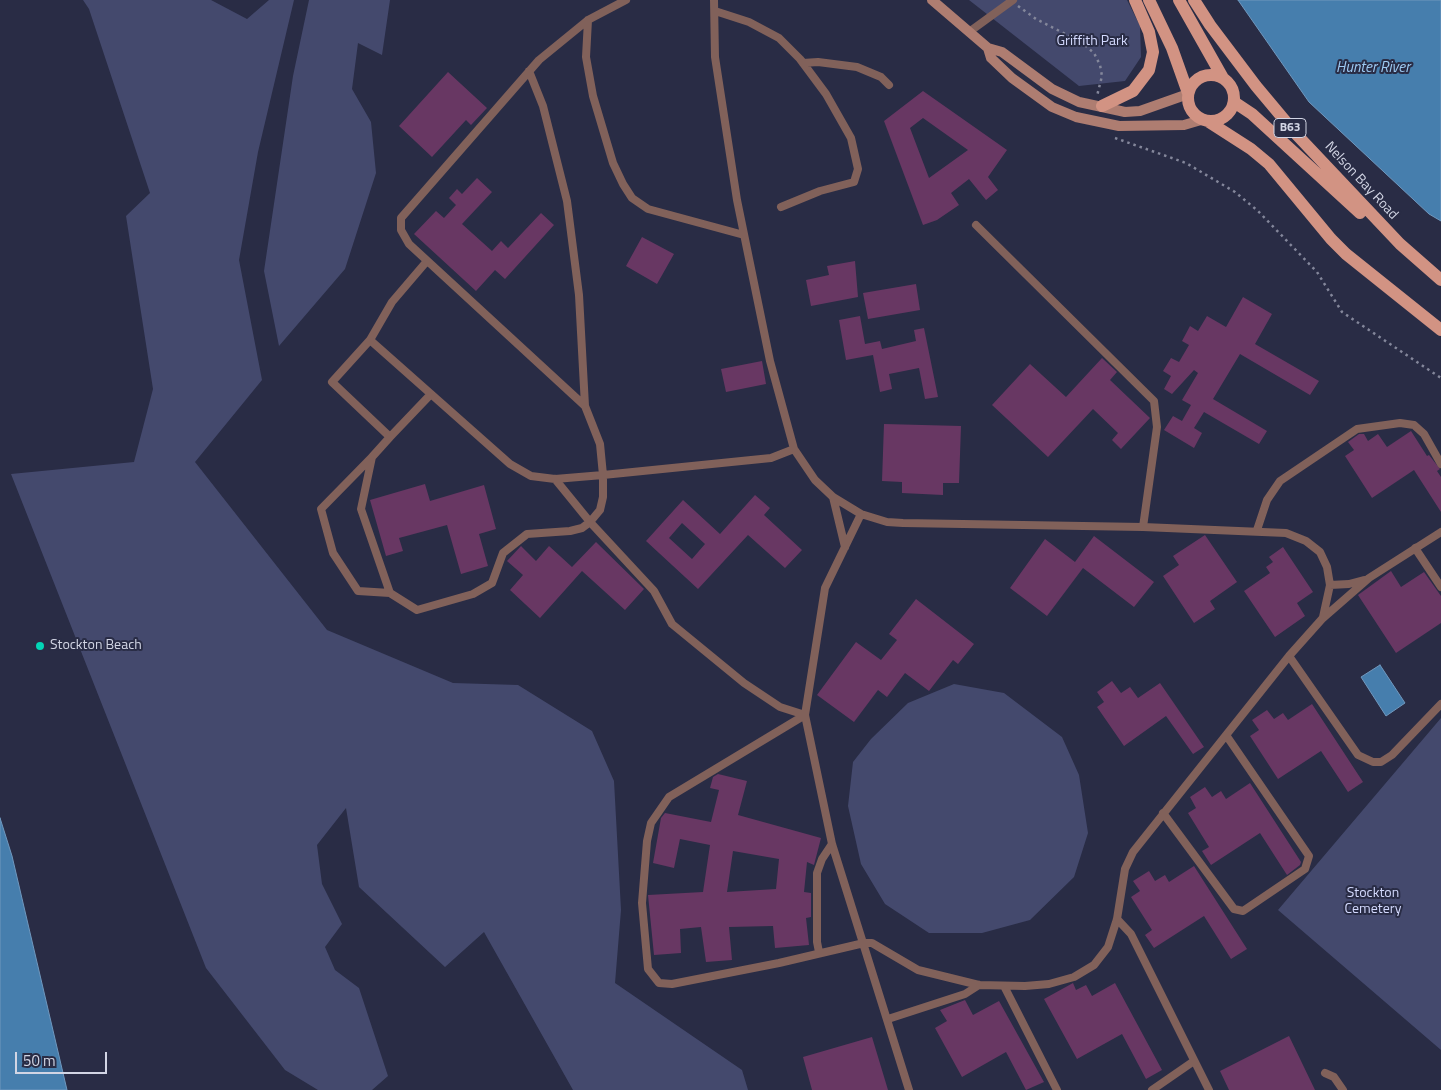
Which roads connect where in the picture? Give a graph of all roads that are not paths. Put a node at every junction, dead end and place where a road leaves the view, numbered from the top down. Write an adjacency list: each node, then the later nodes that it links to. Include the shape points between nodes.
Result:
1 (626, 0): 10 (lane)
2 (713, 0): 9 (lane)
3 (932, 0): 11 (main road)
4 (1012, 0): 11 (lane)
5 (1135, 0): 19 (main road, via 1149,32 1153,52 1149,70 1133,91)
6 (1149, 0): 17 (main road, via 1172,48)
7 (1179, 0): 15 (main road)
8 (1194, 0): 24 (main road, Nelson Bay Road / B63, via 1244,71 1296,135)
9 (714, 11): 13 (lane, via 749,22 779,38); 23 (lane, via 715,57)
10 (588, 20): 14 (lane); 23 (lane, via 586,58 594,96 613,163 632,198 648,209)
11 (969, 32): 12 (main road)
12 (988, 48): 19 (main road, via 1002,52 1059,93 1094,107); 20 (main road, via 991,58 1012,78 1052,107 1076,117 1119,126 1184,125)
13 (803, 63): 16 (lane, via 857,67 881,76); 21 (lane, via 845,125 857,156 858,169 854,182 820,191)
14 (529, 71): 25 (lane, via 401,218 402,230 410,244); 30 (lane, via 543,106 567,202 579,295)
15 (1223, 78): 17 (main road, via 1209,74 1202,76 1195,80); 18 (main road, via 1232,88)
16 (889, 85)
17 (1188, 94): 19 (main road, via 1140,111 1125,112); 20 (main road, via 1190,110)
18 (1234, 102): 20 (main road, via 1225,117); 24 (main road, via 1252,114 1376,228)
19 (1102, 106)
20 (1205, 121): 27 (main road, via 1251,148 1269,164 1336,244)
21 (781, 207)
22 (976, 225): 40 (lane, via 1154,401 1157,427)
23 (744, 236): 32 (lane, via 770,361)
24 (1400, 244): 26 (main road, Nelson Bay Road / B63)
25 (427, 261): 28 (lane, via 392,302); 30 (lane)
26 (1441, 280)
27 (1441, 330)
28 (370, 340): 29 (lane); 31 (lane, via 332,382)
29 (431, 394): 31 (lane); 36 (lane, via 510,464 531,476)
30 (585, 406): 35 (lane, via 600,444)
31 (390, 437): 33 (lane)
32 (794, 449): 35 (lane, via 771,458); 37 (lane, via 815,480)
33 (372, 457): 48 (lane, via 361,509); 48 (lane, via 321,509 333,553 358,591)
34 (1441, 464): 41 (lane, via 1424,434 1414,425 1400,423 1357,429 1273,489)
35 (603, 475): 36 (lane); 39 (lane, via 600,510)
36 (555, 479): 39 (lane)
37 (833, 496): 38 (lane); 43 (lane)
38 (861, 514): 40 (lane, via 903,523); 43 (lane)
39 (590, 522): 48 (lane, via 570,531 527,534 503,553 492,583 473,594 416,610); 52 (lane, via 654,591 672,624 744,684 780,707)
40 (1143, 527): 41 (lane)
41 (1258, 530): 46 (lane, via 1286,533 1320,552)
42 (1441, 532): 44 (lane)
43 (845, 547): 52 (lane, via 825,588)
44 (1415, 548): 45 (lane); 47 (lane)
45 (1369, 578): 46 (lane); 49 (lane)
46 (1330, 585): 49 (lane)
47 (1441, 587)
48 (390, 593)
49 (1322, 619): 50 (lane)
50 (1289, 656): 51 (lane, via 1358,755 1373,762 1381,762 1392,755); 53 (lane)
51 (1441, 704)
52 (805, 715): 55 (lane); 58 (lane, via 669,796 651,823 642,904 648,969 659,983 672,984 730,973)
53 (1226, 735): 54 (lane); 54 (lane, via 1309,856 1305,869 1243,911 1234,909)
54 (1163, 813): 56 (lane, via 1133,852 1125,869)
55 (832, 844): 57 (lane); 58 (lane, via 817,872 817,942)
56 (1117, 919): 60 (lane, via 1108,947 1094,965 1081,973 1049,984); 62 (lane, via 1131,934)
57 (864, 943): 58 (lane); 59 (lane, via 872,943 918,970); 61 (lane)
58 (820, 952)
59 (980, 985): 60 (lane); 61 (lane, via 965,994)
60 (1004, 986): 65 (lane)
61 (888, 1019): 64 (lane)
62 (1194, 1061): 66 (lane); 67 (lane)
63 (1325, 1072): 68 (lane, via 1334,1077)
64 (909, 1090)
65 (1057, 1090)
66 (1152, 1090)
67 (1209, 1090)
68 (1343, 1090)

